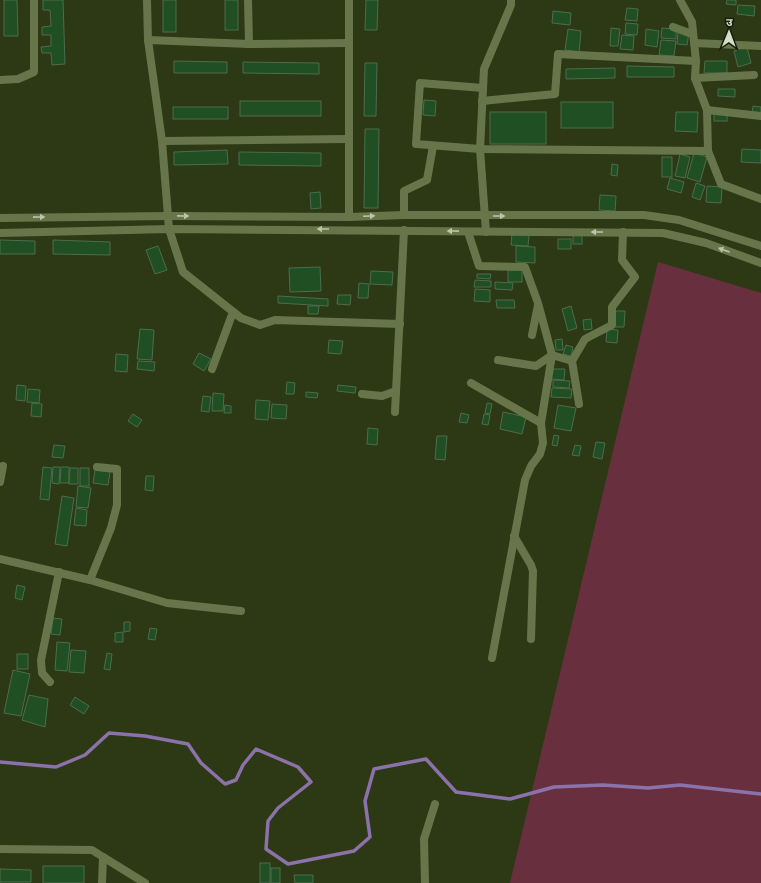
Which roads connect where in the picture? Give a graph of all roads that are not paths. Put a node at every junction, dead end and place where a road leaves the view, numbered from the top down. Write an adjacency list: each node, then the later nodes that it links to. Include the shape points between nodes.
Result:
1 (34, 0): 17 (street, via 34,72 18,79)
2 (147, 0): 9 (street)
3 (248, 0): 12 (street)
4 (349, 0): 10 (street)
5 (511, 0): 18 (street, via 511,6 484,69)
6 (680, 0): 8 (street, via 692,22)
7 (673, 27): 8 (street)
8 (692, 34): 11 (street)
9 (148, 40): 12 (street); 23 (street)
10 (349, 42): 12 (street); 22 (street)
11 (694, 43): 13 (street); 14 (street)
12 (249, 44)
13 (761, 46)
14 (696, 61): 16 (street); 19 (street, via 558,54 555,94)
15 (754, 75): 16 (street)
16 (695, 78): 20 (street)
17 (0, 80)
18 (483, 88): 19 (street); 24 (street, via 420,83 416,144)
19 (482, 101): 25 (street)
20 (707, 110): 21 (street); 26 (street)
21 (761, 116)
22 (348, 139): 23 (street); 31 (street)
23 (162, 141): 29 (street)
24 (432, 146): 25 (street); 28 (street, via 427,180 404,191)
25 (480, 150): 26 (street); 30 (street)
26 (708, 151): 27 (street, via 721,184)
27 (761, 198)
28 (404, 215): 30 (street); 31 (street, one-way to 28)
29 (168, 216): 31 (street, one-way to 31); 32 (street, one-way to 29); 33 (street)
30 (485, 216): 36 (street); 39 (street, one-way to 39, via 644,215 679,220)
31 (349, 217)
32 (0, 218)
33 (169, 229): 34 (street, one-way to 33); 38 (street); 42 (street, via 183,272)
34 (404, 230): 35 (street, one-way to 34); 43 (street)
35 (468, 232): 36 (street); 41 (street, via 479,266 525,267)
36 (486, 232): 37 (street, one-way to 36)
37 (623, 232): 40 (street, one-way to 37, via 706,243 663,233); 47 (street, via 622,260 635,278 612,307 612,325 585,339)
38 (0, 233)
39 (761, 246)
40 (761, 263)
41 (538, 303): 44 (street); 45 (street)
42 (233, 312): 43 (street, via 260,325 275,320); 48 (street)
43 (400, 324): 50 (street)
44 (532, 335)
45 (552, 355): 46 (street, via 536,366); 47 (street); 54 (street)
46 (498, 360)
47 (572, 360): 52 (street)
48 (212, 369)
49 (471, 383): 54 (street)
50 (396, 391): 51 (street, via 382,396); 53 (street)
51 (362, 394)
52 (579, 404)
53 (395, 412)
54 (541, 423): 58 (street, via 543,443 540,454 525,480)
55 (3, 466): 57 (street)
56 (97, 467): 61 (street, via 117,469 117,504 111,528)
57 (0, 482)
58 (514, 536): 63 (street, via 533,571); 64 (street)
59 (0, 558): 60 (street)
60 (59, 572): 61 (street); 65 (street, via 41,660 42,673)
61 (90, 580): 62 (street, via 166,603)
62 (241, 611)
63 (531, 639)
64 (492, 658)
65 (50, 682)
66 (435, 804): 71 (street, via 424,839)
67 (0, 849): 68 (street, via 92,850)
68 (103, 857): 69 (street); 70 (street)
69 (102, 883)
70 (145, 883)
71 (425, 883)

